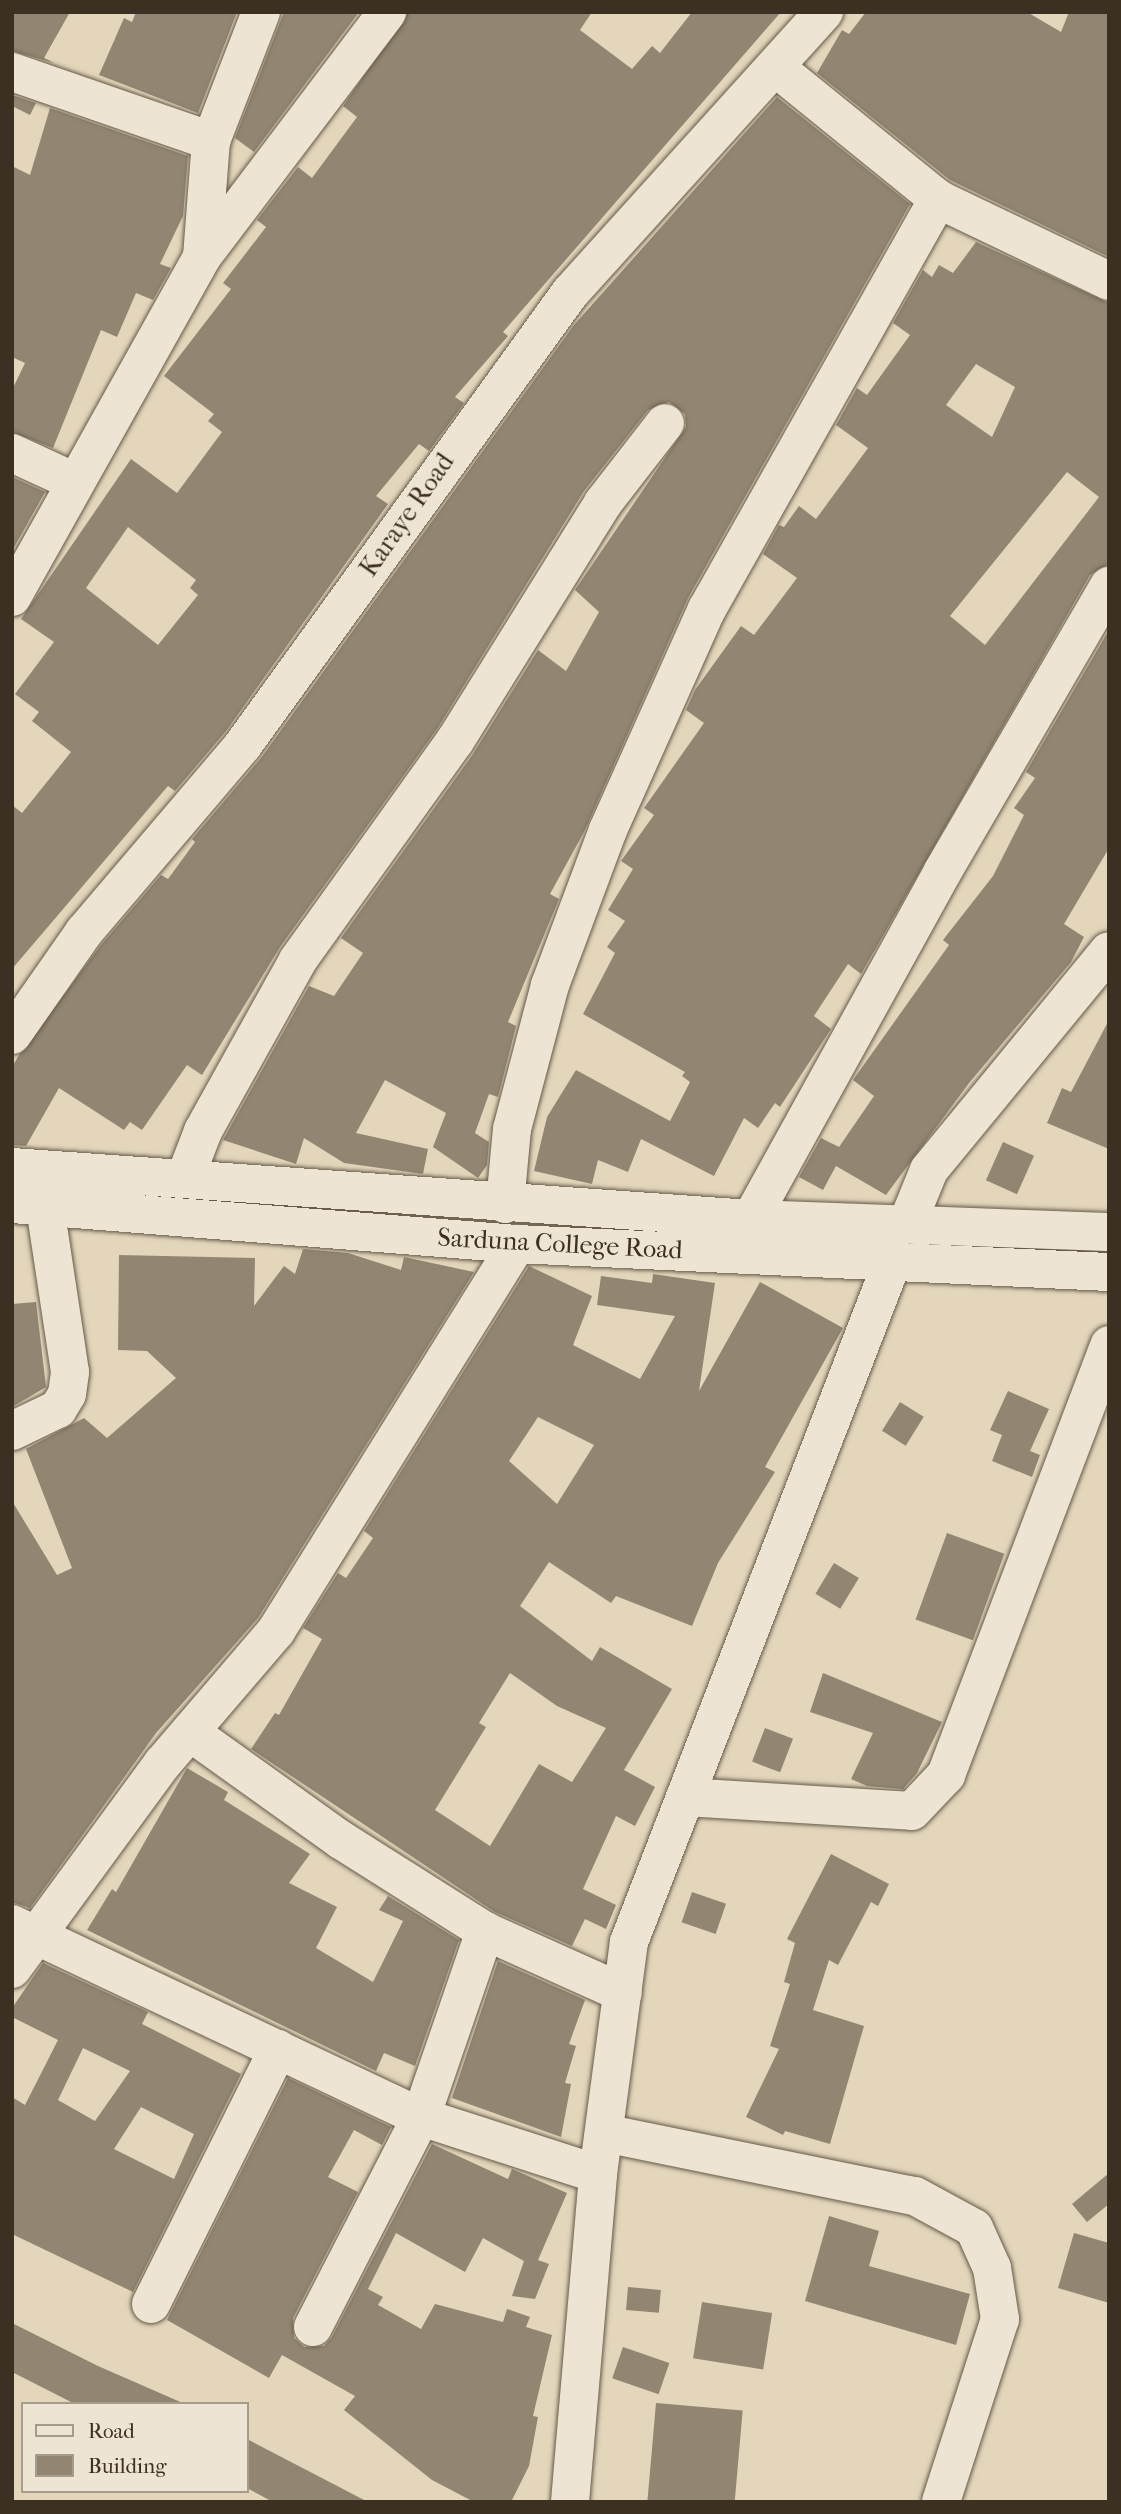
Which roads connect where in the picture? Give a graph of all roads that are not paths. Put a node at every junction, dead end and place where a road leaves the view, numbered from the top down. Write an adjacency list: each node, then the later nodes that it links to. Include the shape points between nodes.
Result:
1 (261, 12): 6 (street)
2 (387, 12): 8 (street)
3 (824, 12): 4 (street, Karaye Road)
4 (775, 67): 7 (street); 16 (street, Karaye Road, via 570,293 243,745 84,932)
5 (12, 72): 6 (street)
6 (211, 141): 8 (street)
7 (938, 200): 9 (street); 20 (street, via 707,609 608,830 550,985 512,1129)
8 (202, 257): 12 (street)
9 (1109, 281)
10 (665, 423): 18 (street, via 603,503 455,741 298,960 203,1130)
11 (12, 453): 12 (street)
12 (73, 481): 14 (street)
13 (1109, 586): 22 (street, via 943,871)
14 (12, 597)
15 (1109, 951): 23 (street, via 929,1170)
16 (12, 1035)
17 (12, 1167): 18 (street, Sarduna College Road)
18 (185, 1178): 19 (street, Sarduna College Road)
19 (305, 1188): 20 (street, Sarduna College Road); 24 (street)
20 (505, 1204): 22 (street, Sarduna College Road)
21 (28, 1205): 24 (street, Sarduna College Road); 30 (street, via 70,1372 67,1394 58,1409)
22 (751, 1219): 23 (street, Sarduna College Road)
23 (907, 1224): 25 (street, Sarduna College Road)
24 (297, 1226): 26 (street, Sarduna College Road)
25 (1109, 1232)
26 (517, 1244): 27 (street, Sarduna College Road); 31 (street, via 276,1631)
27 (891, 1265): 28 (street, Sarduna College Road); 32 (street)
28 (1109, 1272)
29 (1109, 1345): 32 (street, via 946,1775 912,1811)
30 (12, 1431)
31 (190, 1732): 33 (street); 34 (street, via 341,1840)
32 (685, 1797): 36 (street, via 629,1942)
33 (25, 1931): 35 (street); 37 (street)
34 (485, 1931): 36 (street); 38 (street)
35 (12, 1969)
36 (623, 1993): 39 (street)
37 (278, 2049): 38 (street); 41 (street)
38 (421, 2117): 40 (street); 42 (street)
39 (604, 2133): 40 (street); 44 (street, via 915,2196 974,2228 992,2268 1000,2319)
40 (598, 2174): 43 (street)
41 (150, 2304)
42 (313, 2327)
43 (570, 2502)
44 (941, 2502)

